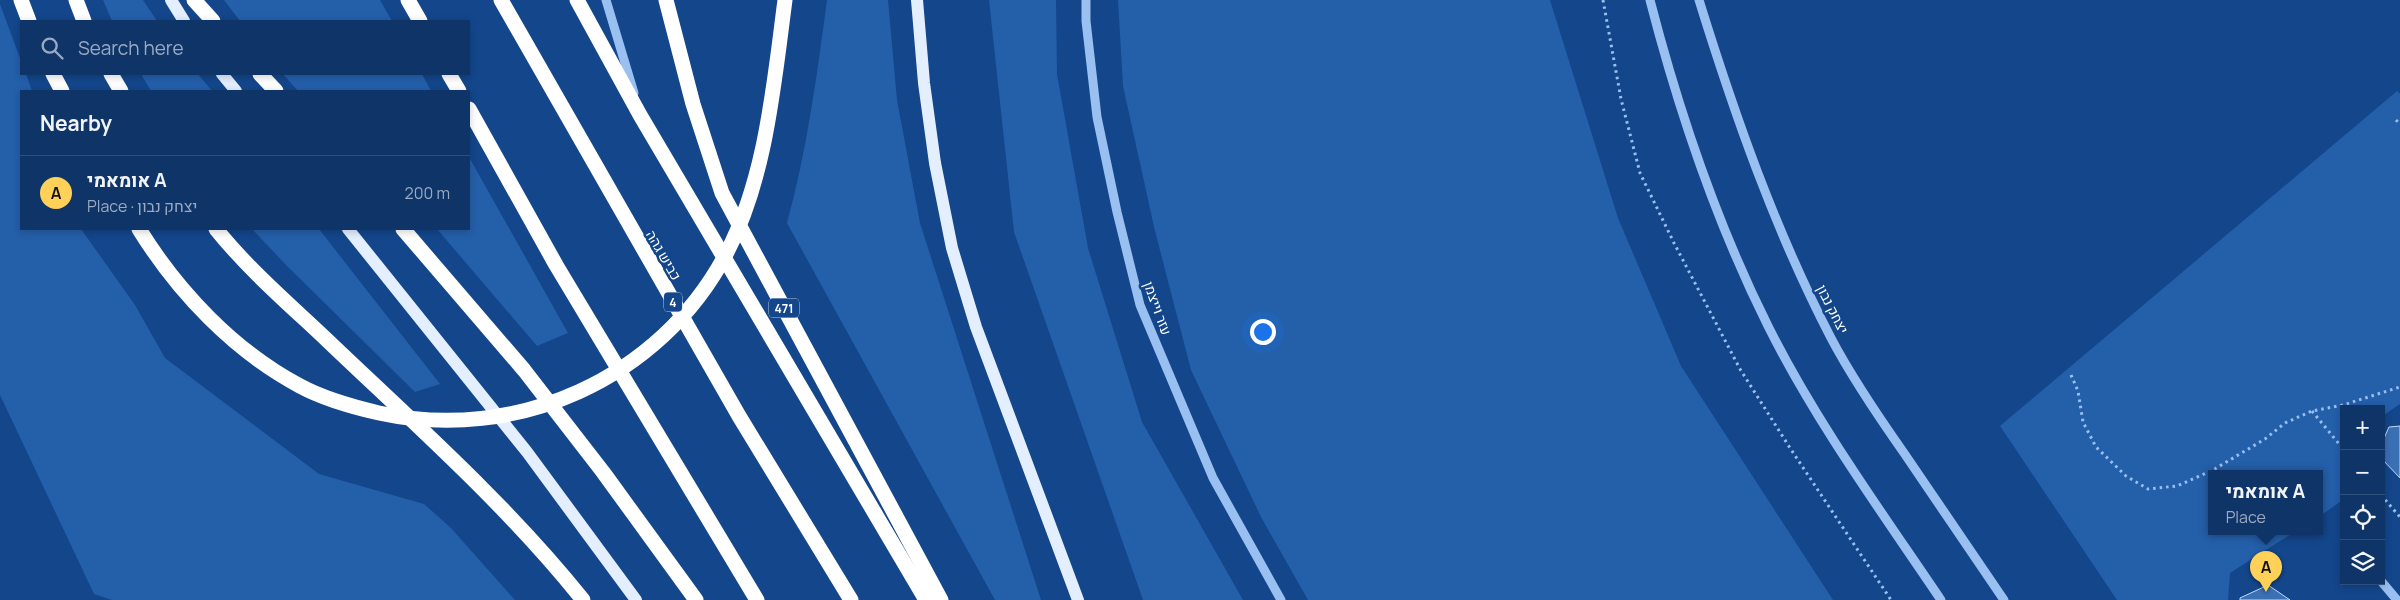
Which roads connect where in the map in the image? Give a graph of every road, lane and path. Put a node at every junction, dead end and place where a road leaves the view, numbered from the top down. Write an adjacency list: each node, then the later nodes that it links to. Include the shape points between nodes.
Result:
1 (21, 0): 16 (highway)
2 (76, 0): 17 (highway)
3 (171, 0): 18 (main road)
4 (194, 0): 19 (highway)
5 (408, 0): 20 (highway)
6 (502, 0): 52 (highway, כביש גהה / 4, via 734,408)
7 (577, 0): 32 (highway)
8 (606, 0): 32 (street)
9 (666, 0): 54 (highway, 471, via 693,104 722,193)
10 (785, 0): 35 (highway, bridge, via 760,153 741,221 726,254 691,305 662,338 603,382 572,397 525,412 482,420 446,422 396,417 328,398 300,386 242,348 189,295)
11 (917, 0): 55 (main road, via 935,163 952,248 976,326)
12 (1086, 0): 56 (street, עזר וייצמן, via 1097,117 1140,305 1213,478)
13 (1604, 0): 57 (path, via 1621,99 1640,173 1740,369)
14 (1650, 0): 58 (street, via 1694,150 1730,245 1768,326 1815,409)
15 (1699, 0): 59 (street, יצחק נבון, via 1761,183 1789,252 1832,340 1878,415)
16 (29, 20)
17 (84, 20)
18 (183, 20)
19 (212, 20)
20 (419, 20)
21 (54, 75): 26 (highway)
22 (112, 75): 27 (highway)
23 (223, 75): 28 (main road)
24 (261, 75): 29 (highway)
25 (450, 75): 30 (highway)
26 (61, 90)
27 (120, 90)
28 (235, 90)
29 (275, 90)
30 (458, 90)
31 (470, 111): 51 (highway, via 556,266)
32 (640, 115): 53 (highway)
33 (2396, 120): 34 (path)
34 (2400, 124)
35 (140, 230)
36 (217, 230): 48 (highway, via 285,300 475,480)
37 (349, 230): 49 (main road, via 527,452)
38 (404, 230): 50 (highway, via 524,370)
39 (2071, 375): 44 (path, via 2078,391 2083,422 2096,447 2126,476 2148,488 2178,486)
40 (2400, 387): 41 (path)
41 (2312, 411): 42 (path); 43 (path, via 2285,424)
42 (2340, 445)
43 (2213, 470)
44 (2208, 472)
45 (2385, 500): 46 (path)
46 (2400, 517)
47 (2384, 585): 60 (street)
48 (583, 600)
49 (636, 600)
50 (696, 600)
51 (757, 600)
52 (851, 600)
53 (926, 600)
54 (941, 600)
55 (1078, 600)
56 (1281, 600)
57 (1891, 600)
58 (1941, 600)
59 (2004, 600)
60 (2397, 600)

